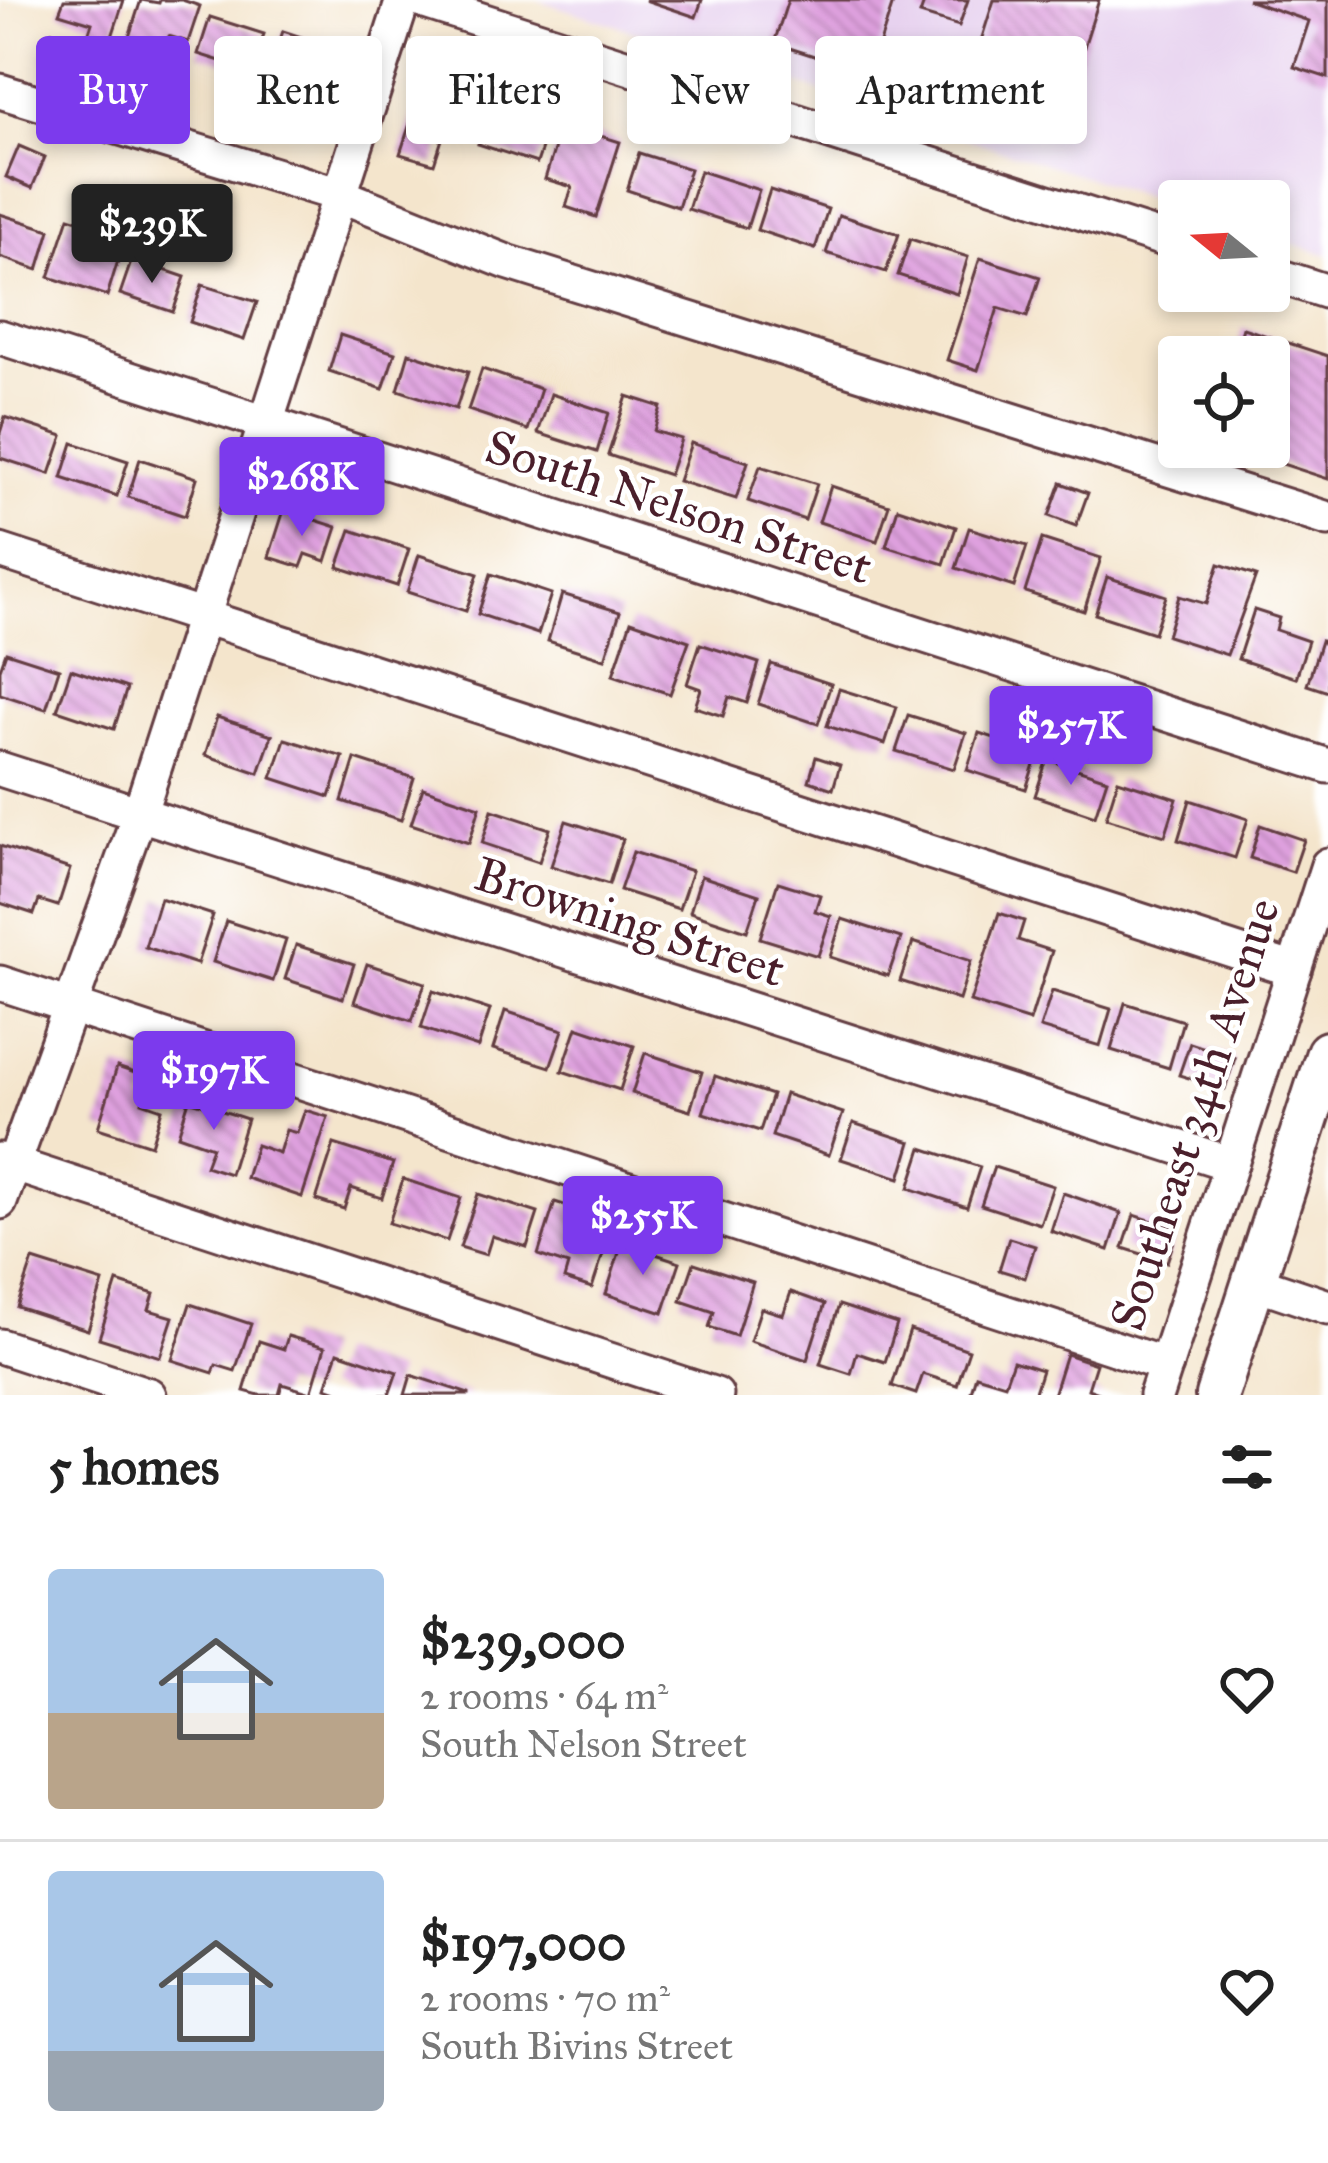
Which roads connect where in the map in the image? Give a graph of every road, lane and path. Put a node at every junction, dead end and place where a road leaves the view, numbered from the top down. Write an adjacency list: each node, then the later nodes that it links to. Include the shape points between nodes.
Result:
1 (403, 0): 4 (street)
2 (419, 0): 5 (street)
3 (0, 91): 4 (street)
4 (340, 195): 9 (street); 10 (street, via 507,262)
5 (1158, 237)
6 (1290, 280): 7 (street)
7 (1328, 292)
8 (0, 337): 9 (street, South Nelson Street)
9 (266, 423): 12 (street); 13 (street, South Nelson Street)
10 (1328, 519)
11 (0, 551): 12 (street)
12 (203, 617): 15 (street); 17 (street)
13 (1328, 766)
14 (0, 770): 15 (street, Browning Street)
15 (139, 815): 19 (street); 22 (street, Browning Street)
16 (1328, 865): 17 (street, Southeast 34th Avenue)
17 (1294, 970): 22 (street, Southeast 34th Avenue)
18 (0, 983): 19 (street)
19 (70, 1006): 21 (street); 27 (street)
20 (1328, 1053): 24 (main road)
21 (6, 1162): 23 (street); 29 (street)
22 (1231, 1164): 27 (street, Southeast 34th Avenue)
23 (0, 1202)
24 (1254, 1282): 25 (street); 30 (main road)
25 (1328, 1307)
26 (0, 1346): 28 (street)
27 (1161, 1380)
28 (149, 1395)
29 (716, 1395)
30 (1217, 1395)

